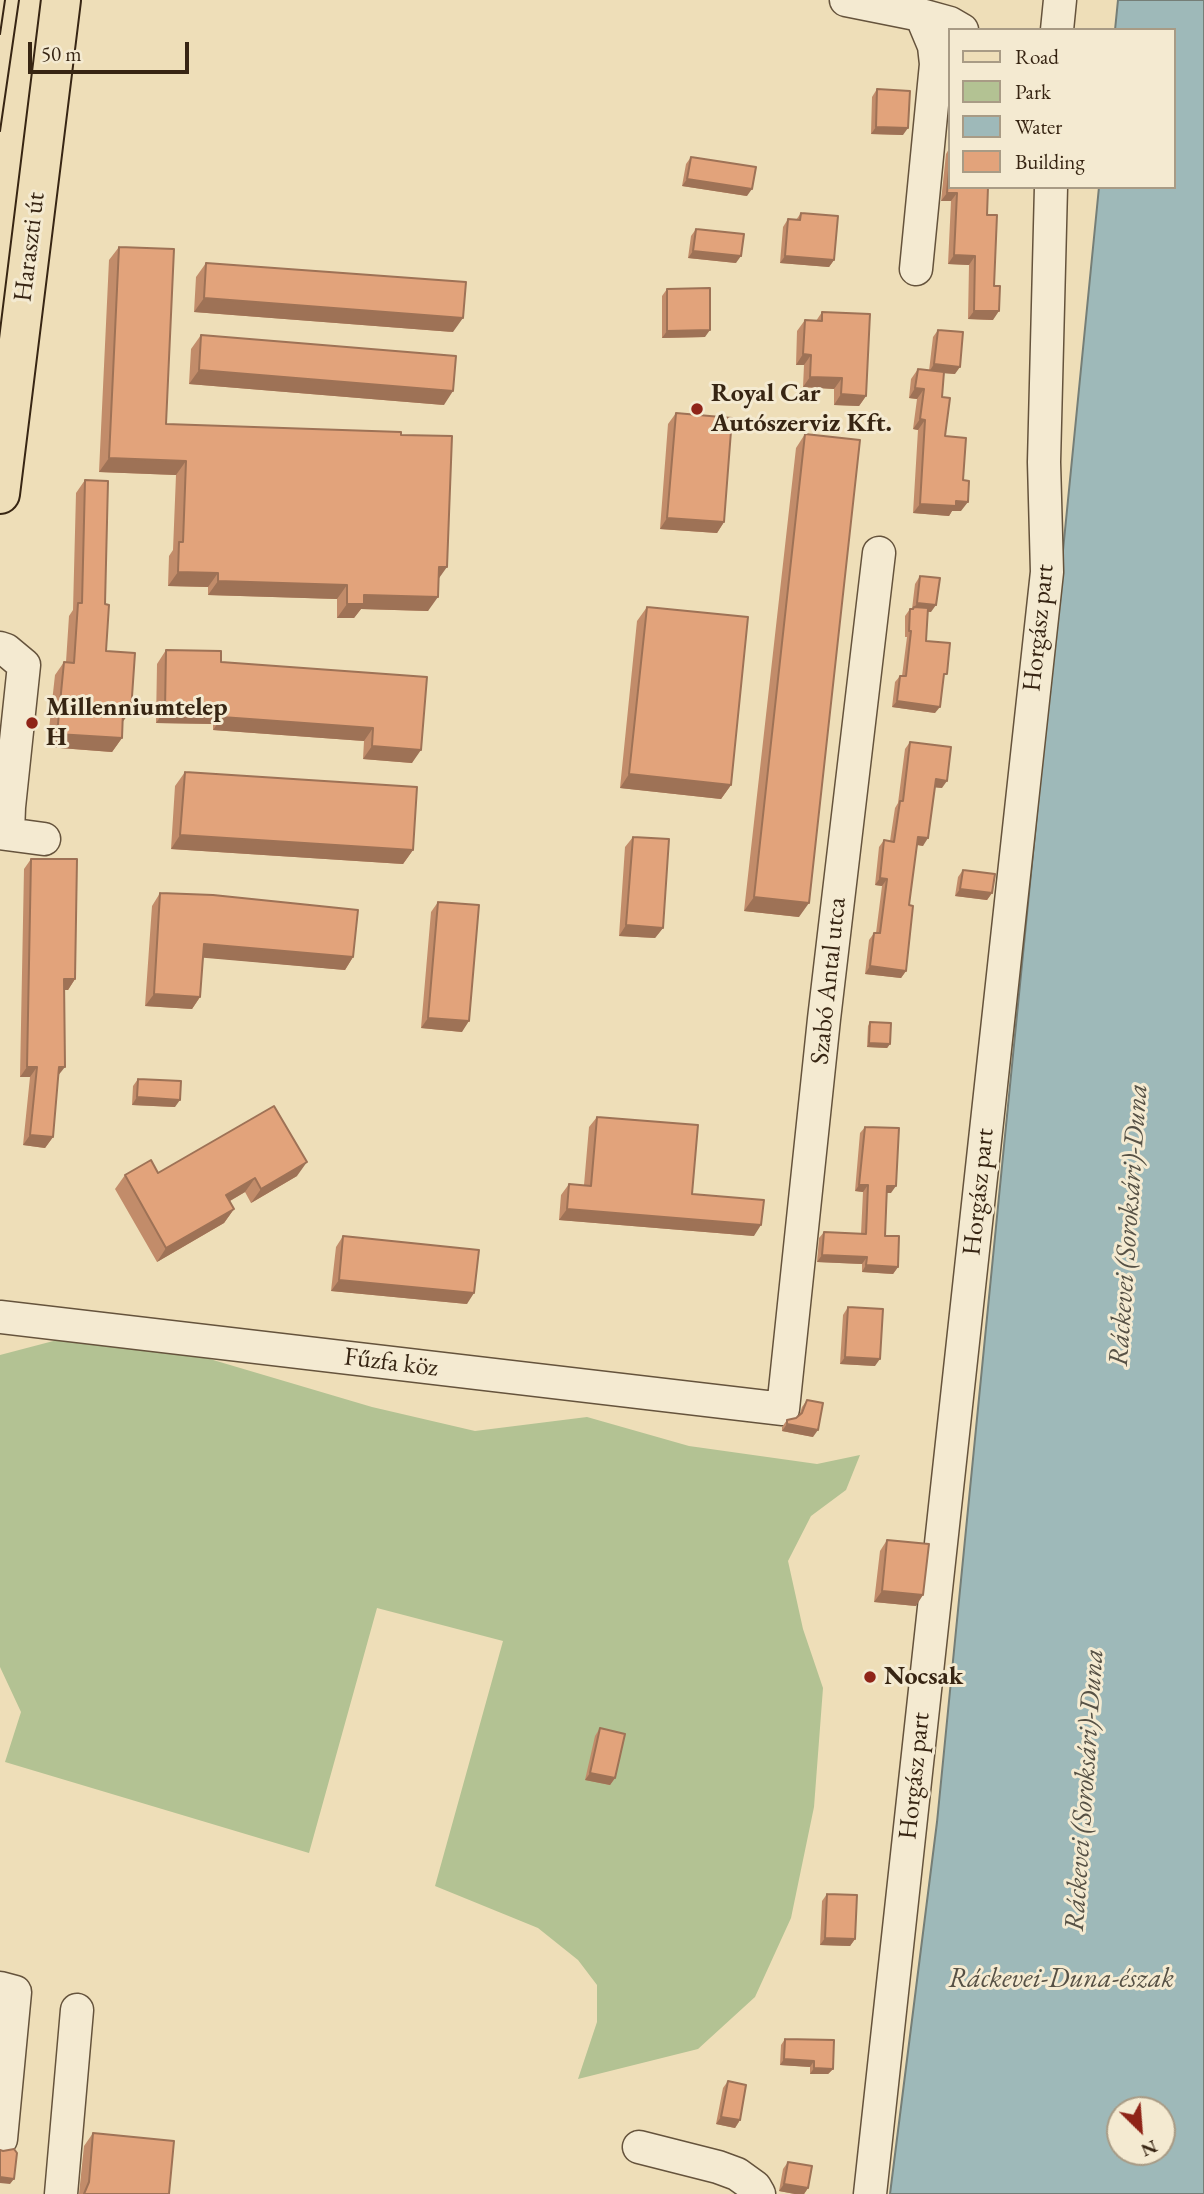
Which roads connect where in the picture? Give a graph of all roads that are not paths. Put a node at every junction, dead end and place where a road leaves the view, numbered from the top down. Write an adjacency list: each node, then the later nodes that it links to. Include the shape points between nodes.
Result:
1 (61, 0): 9 (main road, Haraszti út)
2 (846, 0): 4 (street)
3 (1060, 0): 6 (street)
4 (921, 15): 5 (street); 8 (street, via 936,64)
5 (959, 28)
6 (1057, 28)
7 (1051, 189): 23 (street, Horgász part, via 1044,462 1047,572)
8 (916, 269)
9 (0, 494)
10 (879, 553): 15 (street, Szabó Antal utca)
11 (0, 648): 12 (street, via 24,665)
12 (4, 833): 13 (street)
13 (44, 839)
14 (0, 1317): 15 (street, Fűzfa köz)
15 (783, 1409)
16 (7, 1990): 18 (street)
17 (77, 2010): 21 (street)
18 (5, 2044): 19 (street)
19 (1, 2139)
20 (639, 2147): 22 (street, via 718,2166 737,2174)
21 (61, 2194)
22 (759, 2194)
23 (870, 2194)

